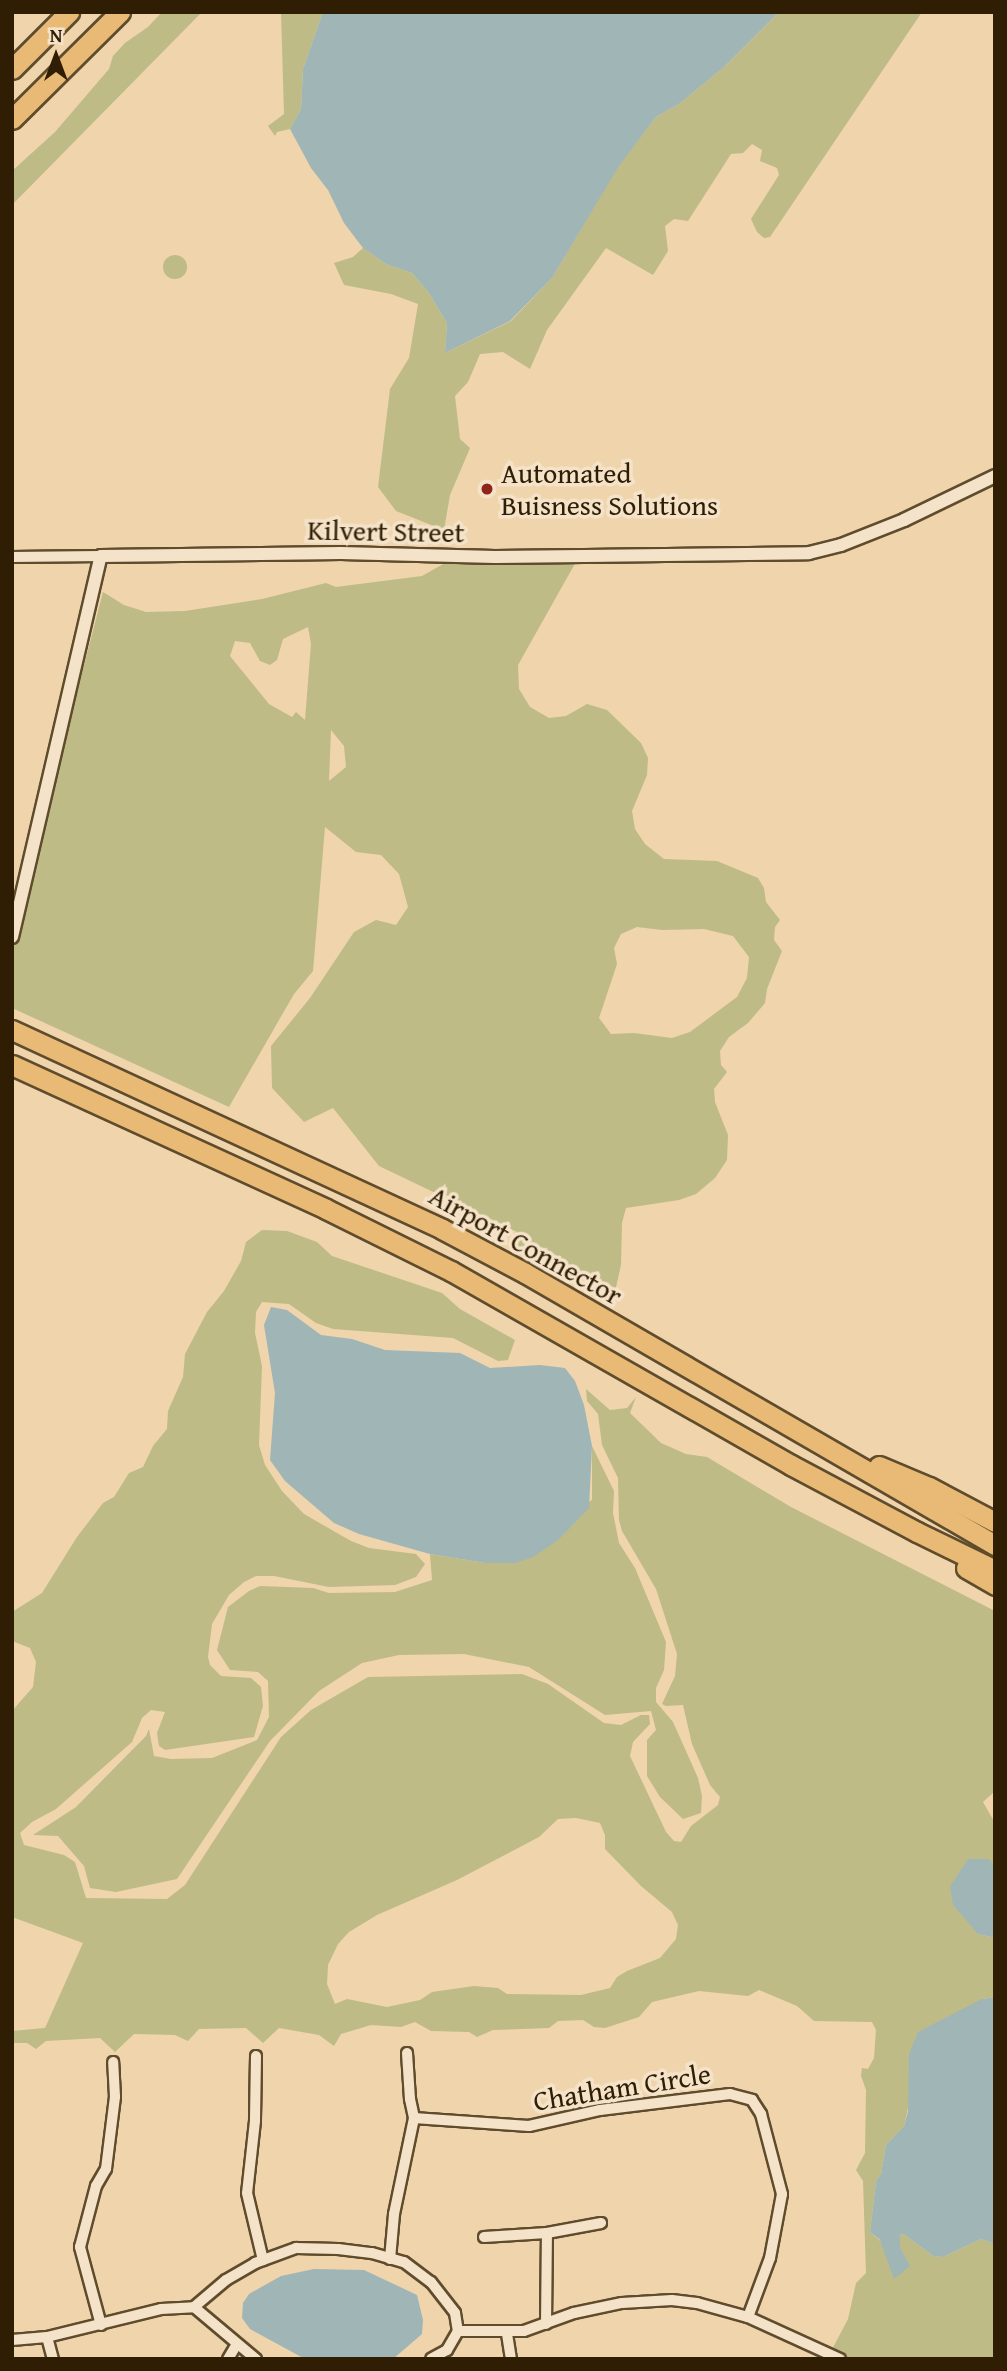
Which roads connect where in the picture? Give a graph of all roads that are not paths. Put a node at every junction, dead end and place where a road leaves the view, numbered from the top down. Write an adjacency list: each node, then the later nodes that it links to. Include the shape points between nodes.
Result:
1 (69, 12): 3 (highway)
2 (120, 12): 4 (highway)
3 (12, 69)
4 (12, 119)
5 (995, 476): 6 (street, Kilvert Street, via 904,520 808,553)
6 (102, 556): 7 (street, Kilvert Street); 8 (street)
7 (12, 557)
8 (12, 937)
9 (12, 1030): 11 (highway, Airport Connector, via 442,1229)
10 (12, 1065): 12 (highway, Airport Connector, via 451,1270)
11 (806, 1435): 13 (highway, via 929,1487); 14 (highway, Airport Connector)
12 (874, 1510): 15 (highway, Airport Connector); 16 (highway)
13 (995, 1522)
14 (995, 1545)
15 (995, 1570)
16 (995, 1585)
17 (407, 2053): 20 (street)
18 (256, 2056): 25 (street, via 247,2193)
19 (113, 2062): 29 (street, via 115,2097 106,2169 96,2186 80,2247)
20 (414, 2118): 24 (street, via 394,2214); 27 (street, Chatham Circle, via 529,2126 600,2110 730,2094 752,2101 767,2135 782,2194 770,2258)
21 (601, 2223): 22 (street)
22 (547, 2233): 23 (street); 28 (street)
23 (484, 2237)
24 (390, 2259): 25 (street, via 338,2249 296,2248); 30 (street, via 404,2263 430,2282 455,2313)
25 (263, 2260): 26 (street, via 226,2280)
26 (194, 2307): 29 (street, via 161,2309); 34 (street)
27 (748, 2317): 28 (street, via 672,2300 622,2303); 40 (street)
28 (546, 2324): 31 (street)
29 (101, 2325): 32 (street)
30 (458, 2331): 31 (street); 38 (street, via 447,2350)
31 (507, 2334): 39 (street)
32 (47, 2337): 33 (street); 35 (street)
33 (12, 2340)
34 (237, 2344): 36 (street); 37 (street)
35 (53, 2359)
36 (228, 2359)
37 (256, 2359)
38 (431, 2359)
39 (511, 2359)
40 (840, 2359)

